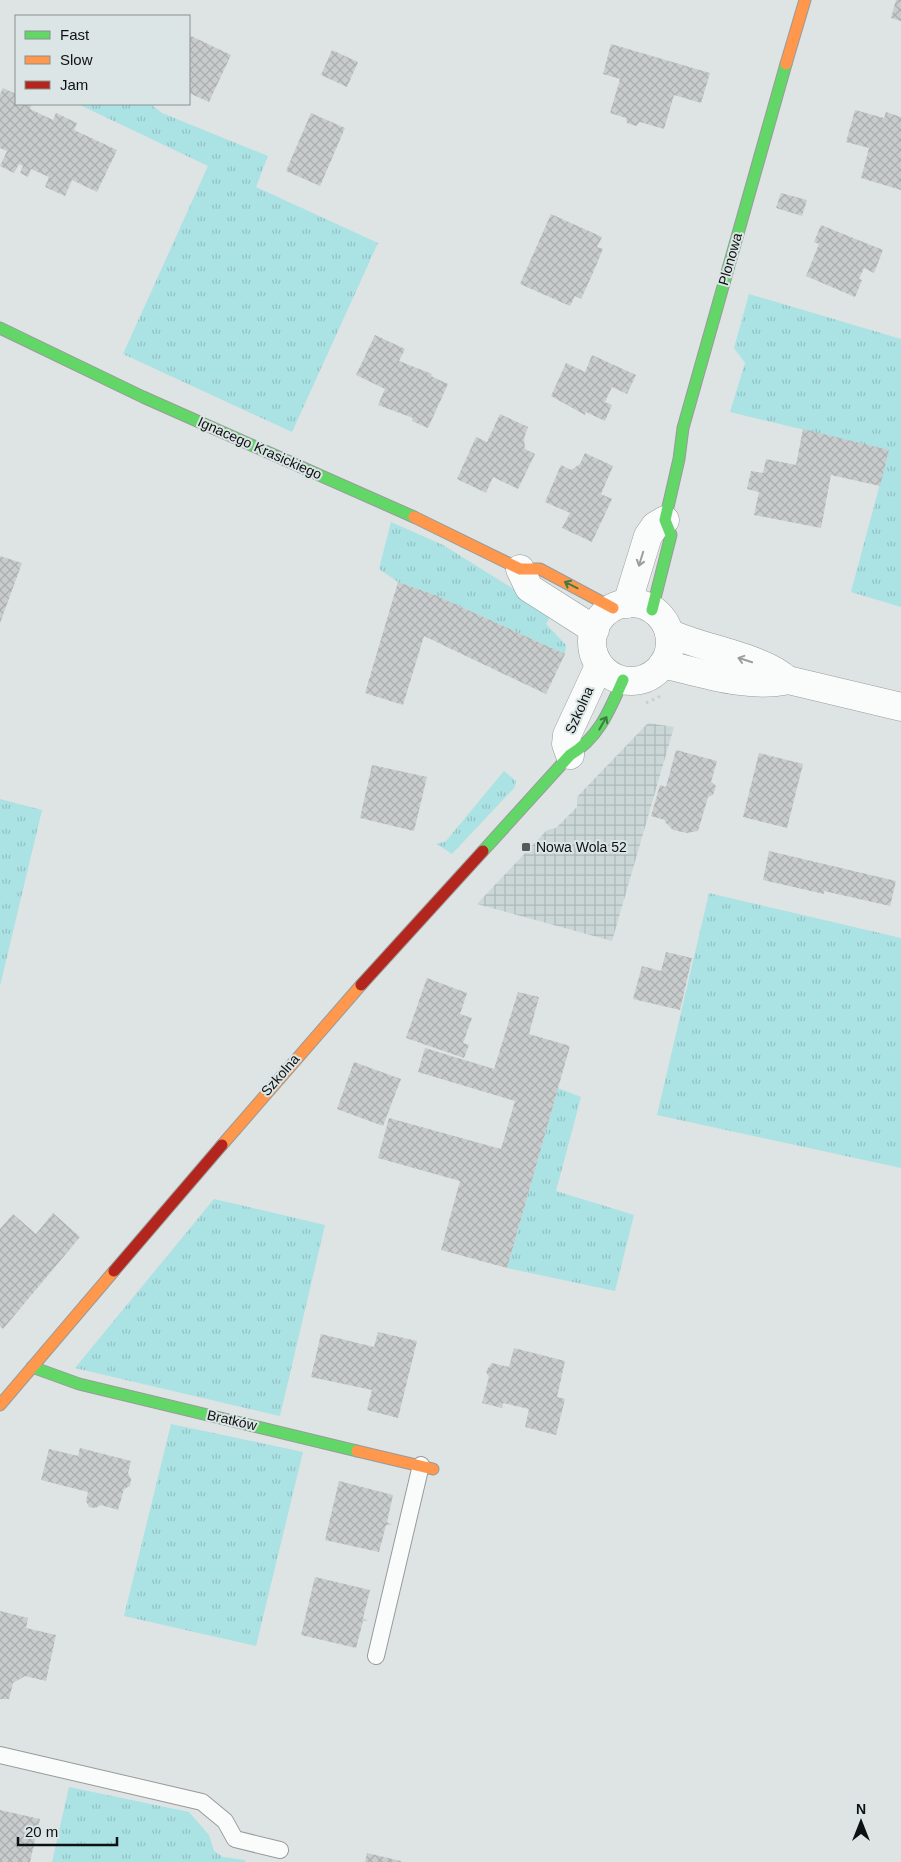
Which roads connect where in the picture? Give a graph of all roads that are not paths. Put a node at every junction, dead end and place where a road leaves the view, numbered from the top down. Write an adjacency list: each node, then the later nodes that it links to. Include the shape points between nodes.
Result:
1 (806, 0): 3 (street, Plonowa, via 683,428)
2 (0, 328): 4 (street, Ignacego Krasickiego, via 143,398 442,529)
3 (665, 520): 5 (street, Plonowa, via 654,526 648,536)
4 (520, 569): 5 (street, Ignacego Krasickiego, one-way to 4, via 540,569); 6 (street, via 529,588)
5 (631, 607): 6 (street, via 597,623); 7 (street, via 664,622)
6 (595, 630): 9 (street, via 593,652)
7 (669, 633): 8 (street, via 670,646); 11 (street, one-way to 7, via 775,669)
8 (663, 664): 10 (street, via 649,677); 11 (street, via 746,682 772,684)
9 (599, 666): 10 (street, via 610,676); 13 (street, Szkolna, via 567,735)
10 (623, 680): 13 (street, Szkolna, one-way to 10, via 590,742 604,722)
11 (788, 680): 12 (street)
12 (901, 707)
13 (570, 755): 14 (street, Szkolna, via 307,1044)
14 (32, 1367): 15 (street, Szkolna); 16 (street, Bratków, via 79,1384)
15 (0, 1405)
16 (427, 1467): 17 (lane)
17 (376, 1656)
18 (0, 1755): 19 (lane, via 202,1802 225,1821 236,1839)
19 (280, 1850)

